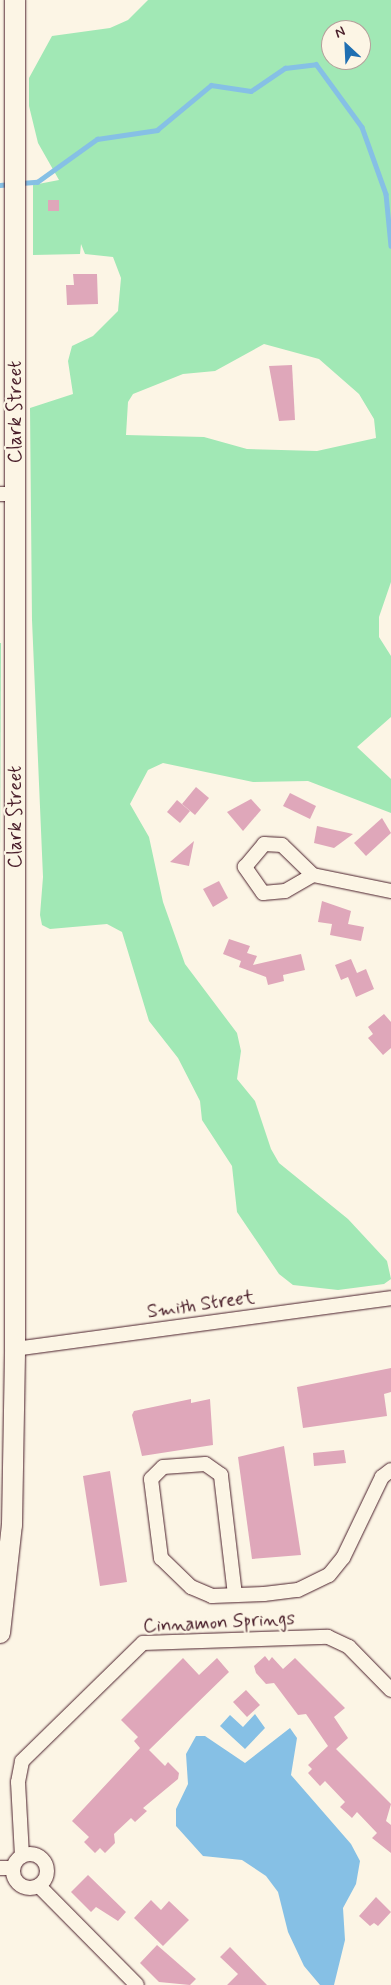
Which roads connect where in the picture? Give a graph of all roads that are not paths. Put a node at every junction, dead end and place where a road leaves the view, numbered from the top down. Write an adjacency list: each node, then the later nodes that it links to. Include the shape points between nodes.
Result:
1 (15, 0): 2 (main road, Clark Street, via 17,184)
2 (8, 494): 6 (main road, Clark Street)
3 (313, 875): 3 (street, via 282,845 264,844 245,867 263,893 285,891); 4 (street)
4 (391, 891)
5 (391, 1298): 6 (street, Smith Street)
6 (15, 1349): 9 (main road, Clark Street, via 12,1525)
7 (391, 1470): 8 (street, via 382,1477 343,1558 330,1574 298,1590)
8 (235, 1595): 8 (street, via 200,1592 161,1558 151,1480 164,1467 205,1464 221,1474)
9 (0, 1633)
10 (391, 1690): 11 (street, Cinnamon Springs, via 349,1647 328,1637 139,1645 22,1761 18,1782)
11 (22, 1856): 12 (street); 13 (street, via 37,1856 45,1863 46,1878)
12 (7, 1868): 13 (street, via 20,1886)
13 (39, 1886): 14 (street)
14 (137, 1985)

